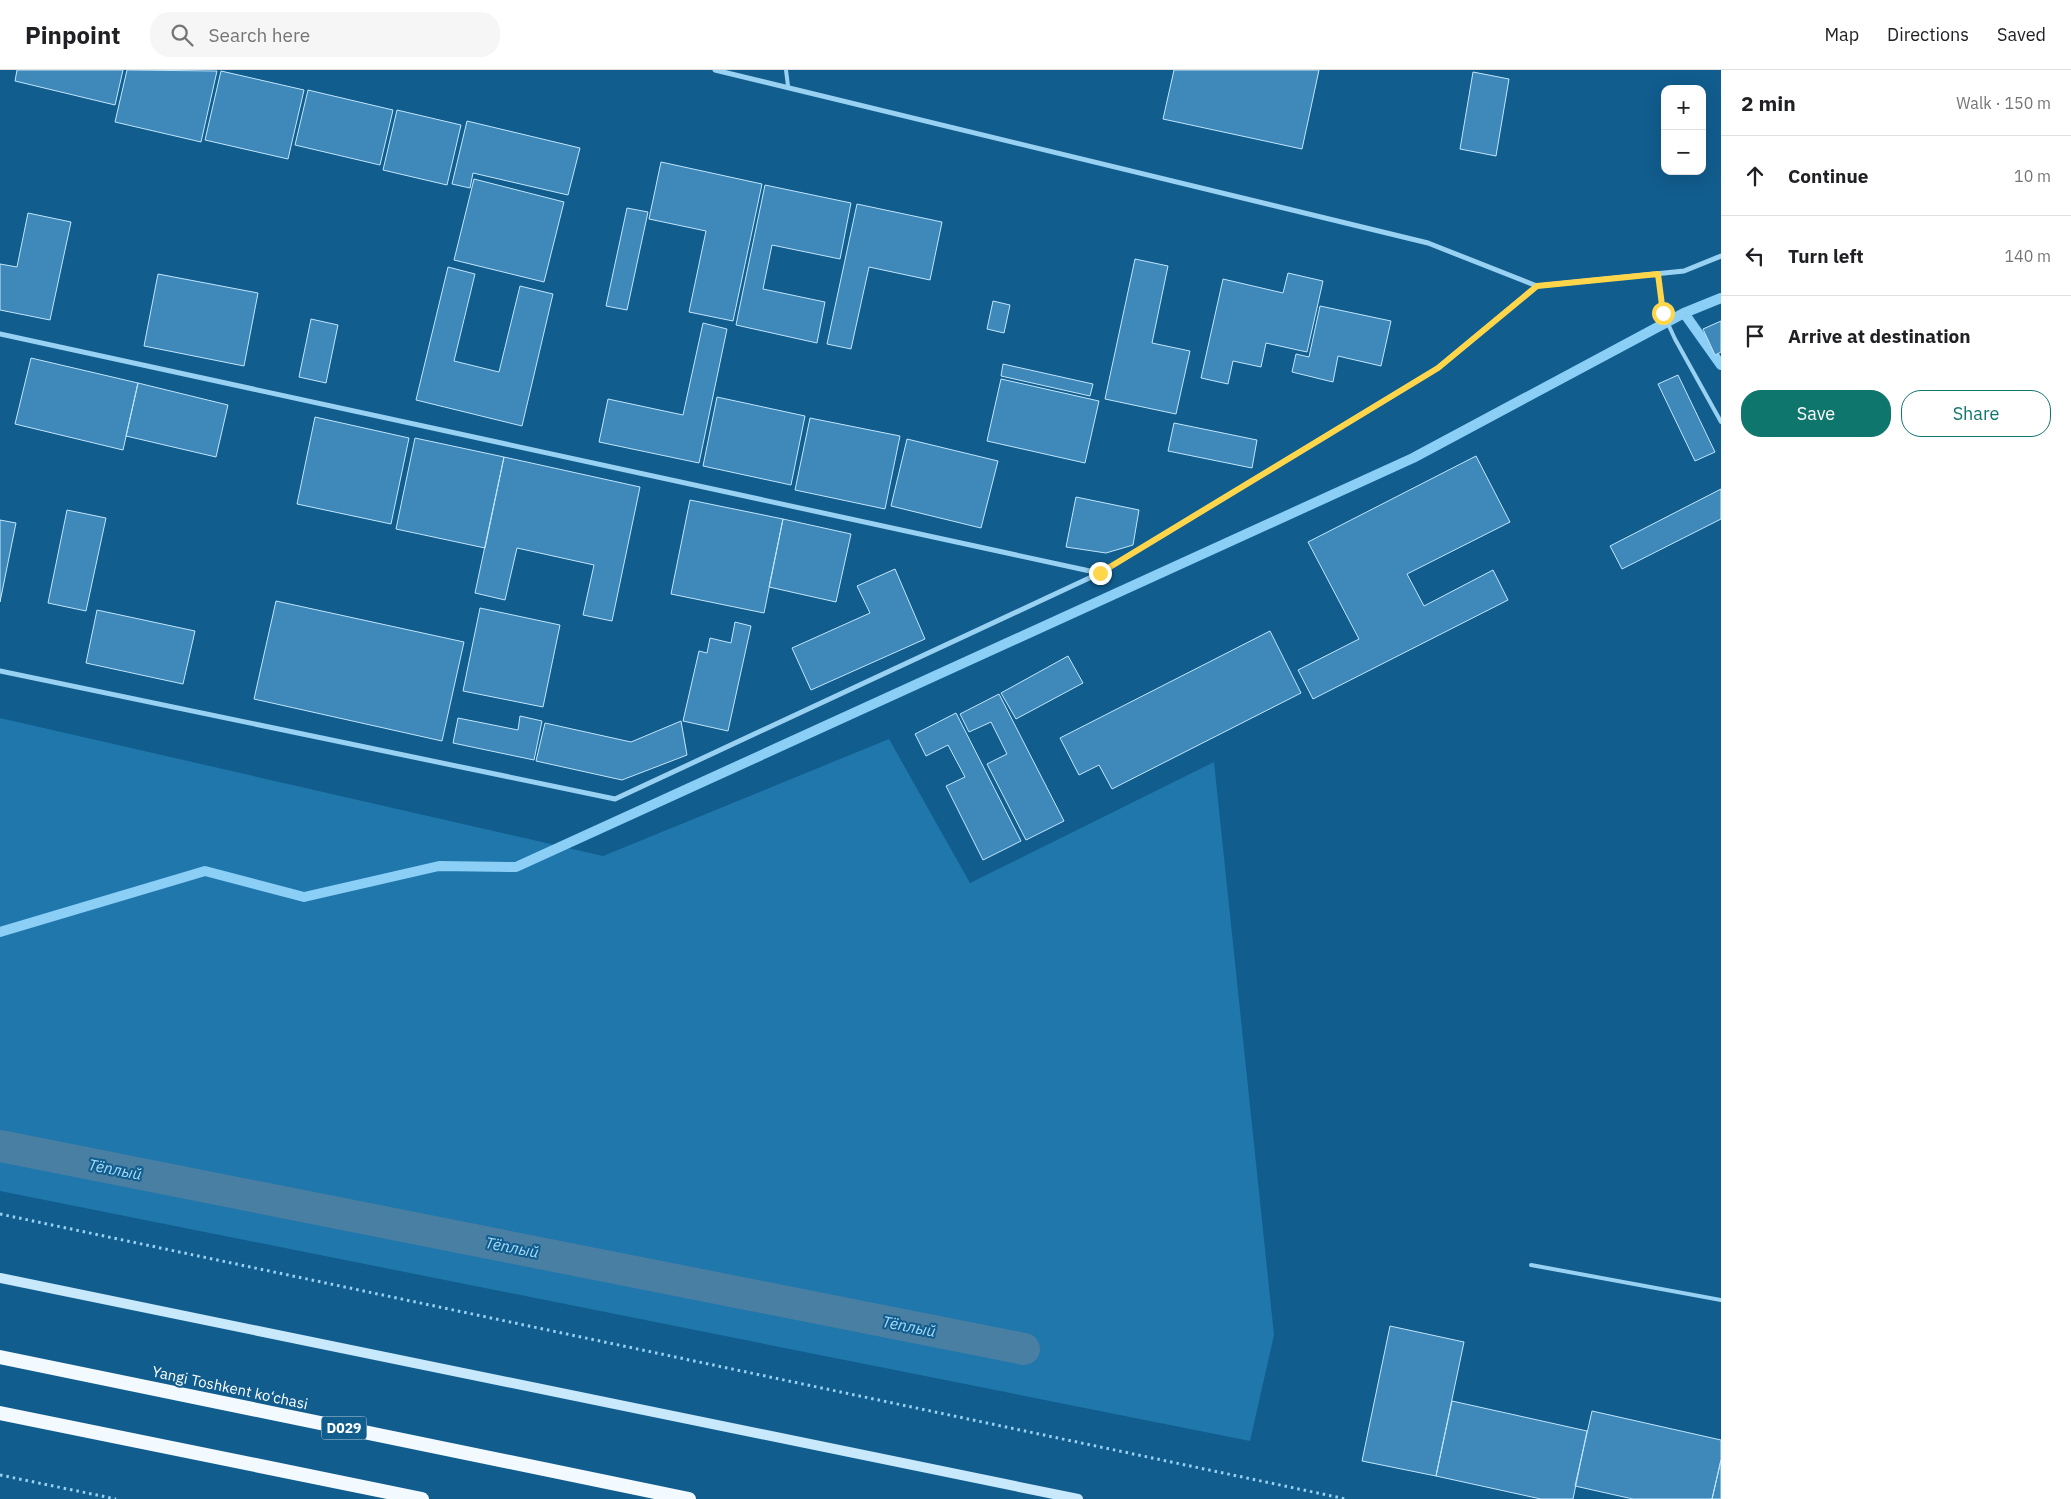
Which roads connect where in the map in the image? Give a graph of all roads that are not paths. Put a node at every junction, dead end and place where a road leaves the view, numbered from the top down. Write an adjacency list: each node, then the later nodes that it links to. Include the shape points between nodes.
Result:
1 (715, 70): 3 (street)
2 (786, 70): 3 (lane)
3 (788, 86): 6 (street, via 1428,243)
4 (1721, 256): 5 (street, via 1684,271)
5 (1658, 274): 6 (street); 8 (lane, via 1663,313)
6 (1537, 286): 9 (street, via 1438,368)
7 (0, 334): 9 (street)
8 (1721, 422)
9 (1100, 573): 10 (street, via 615,799)
10 (0, 671)
11 (1530, 1265): 13 (lane)
12 (0, 1278): 18 (main road)
13 (1721, 1300)
14 (0, 1358): 17 (highway, Yangi Toshkent ko‘chasi / D029)
15 (0, 1413): 16 (highway)
16 (422, 1499)
17 (689, 1499)
18 (1078, 1499)

